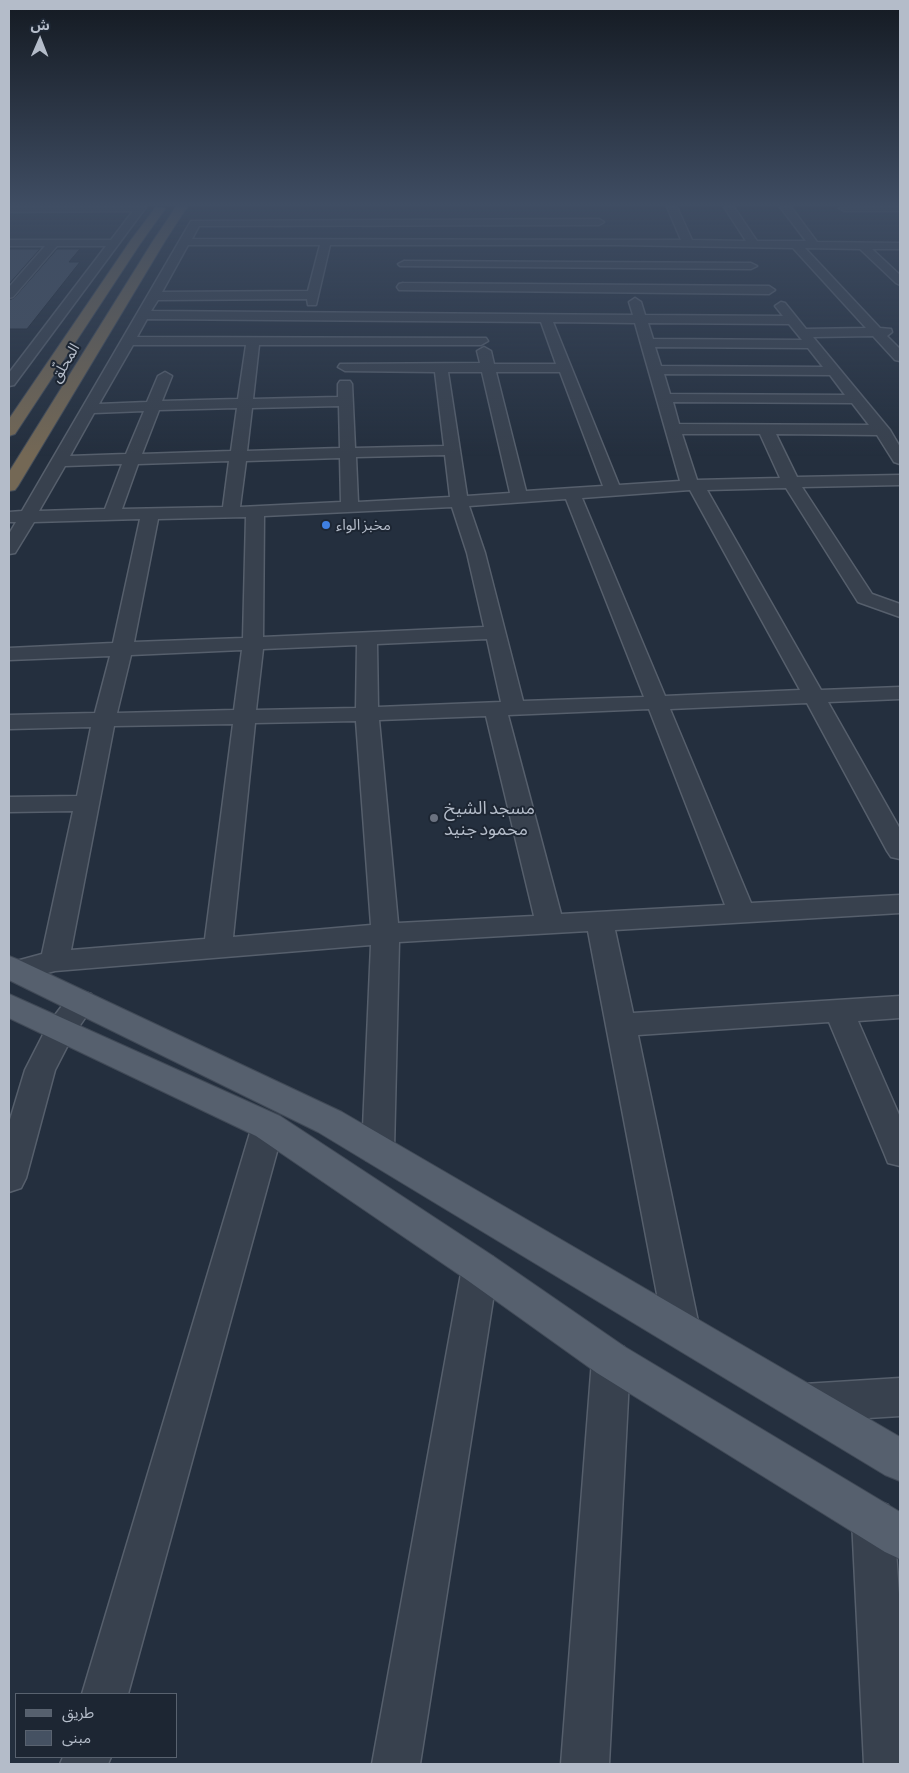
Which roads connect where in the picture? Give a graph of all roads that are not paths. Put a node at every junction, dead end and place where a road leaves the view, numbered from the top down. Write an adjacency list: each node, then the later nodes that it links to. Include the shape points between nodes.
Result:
1 (79, 290): 37 (street)
2 (103, 290): 47 (highway, المحلّق)
3 (129, 290): 57 (highway, المحلّق)
4 (159, 290): 12 (street)
5 (313, 290): 12 (street, via 313,298)
6 (403, 290): 13 (street)
7 (603, 290): 13 (street)
8 (632, 290): 18 (street)
9 (751, 290): 10 (street)
10 (769, 290): 19 (street)
11 (837, 290): 21 (street)
12 (154, 296): 14 (street)
13 (403, 302): 15 (street); 16 (street)
14 (142, 315): 15 (street); 23 (street)
15 (346, 316): 25 (street)
16 (475, 316): 17 (street); 26 (street)
17 (545, 317): 18 (street); 33 (street)
18 (640, 318): 19 (street); 27 (street)
19 (792, 320): 20 (street)
20 (802, 332): 21 (street); 28 (street)
21 (876, 332): 22 (street); 29 (street)
22 (900, 332)
23 (128, 340): 24 (street); 43 (street)
24 (253, 340): 25 (street); 41 (street)
25 (344, 341): 26 (street); 30 (street)
26 (481, 341): 32 (street)
27 (647, 343): 28 (street); 34 (street)
28 (812, 344): 35 (street)
29 (900, 358)
30 (345, 367): 31 (street); 40 (street)
31 (440, 368): 32 (street); 48 (street)
32 (488, 368): 33 (street); 60 (street)
33 (565, 368): 58 (street)
34 (655, 370): 35 (street); 38 (street)
35 (833, 371): 39 (street)
36 (165, 376): 42 (street)
37 (9, 382)
38 (664, 398): 39 (street); 44 (street)
39 (856, 399): 46 (street)
40 (346, 401): 41 (street); 49 (street)
41 (245, 404): 42 (street); 50 (street)
42 (154, 406): 43 (street); 51 (street)
43 (88, 409): 53 (street)
44 (673, 430): 45 (street); 56 (street)
45 (766, 430): 46 (street); 55 (street)
46 (882, 430): 52 (street)
47 (9, 431)
48 (453, 450): 49 (street); 61 (street)
49 (348, 452): 50 (street); 62 (street)
50 (238, 455): 51 (street); 64 (street)
51 (132, 458): 53 (street); 65 (street)
52 (900, 459)
53 (59, 461): 67 (street)
54 (900, 480): 55 (street)
55 (791, 483): 56 (street); 70 (street, via 865,598)
56 (693, 485): 58 (street); 77 (street)
57 (9, 486)
58 (612, 490): 59 (street)
59 (572, 493): 60 (street); 78 (street)
60 (519, 497): 61 (street)
61 (459, 501): 62 (street); 71 (street, via 476,553)
62 (350, 507): 63 (street)
63 (255, 511): 64 (street); 73 (street)
64 (230, 512): 66 (street)
65 (112, 514): 66 (street); 67 (street)
66 (150, 514): 74 (street)
67 (27, 517): 68 (street); 69 (street)
68 (9, 518)
69 (9, 549)
70 (900, 611)
71 (495, 633): 72 (street); 79 (street)
72 (367, 638): 73 (street); 80 (street)
73 (253, 643): 74 (street); 81 (street)
74 (122, 649): 75 (street); 82 (street)
75 (9, 654)
76 (900, 692): 77 (street)
77 (812, 696): 78 (street); 86 (street)
78 (656, 703): 79 (street); 88 (street)
79 (505, 709): 80 (street); 90 (street)
80 (367, 714): 81 (street); 91 (street)
81 (245, 717): 82 (street); 92 (street)
82 (104, 720): 83 (street); 84 (street)
83 (9, 722)
84 (87, 803): 85 (street); 93 (street)
85 (9, 804)
86 (900, 852)
87 (900, 904): 88 (street)
88 (742, 913): 89 (street)
89 (600, 921): 90 (street); 98 (street)
90 (550, 924): 91 (street)
91 (385, 934): 92 (street); 101 (street)
92 (218, 948): 93 (street)
93 (55, 961): 94 (street)
94 (11, 981): 95 (main road); 99 (main road)
95 (80, 1002): 99 (street); 101 (main road, via 330,1122)
96 (900, 1006): 97 (street)
97 (839, 1011): 98 (street); 102 (street)
98 (622, 1025): 105 (street)
99 (60, 1030): 100 (main road); 103 (street, via 40,1070)
100 (268, 1126): 104 (main road); 111 (street)
101 (378, 1150): 105 (main road)
102 (900, 1153)
103 (9, 1178)
104 (480, 1268): 106 (main road); 112 (street)
105 (682, 1330): 108 (main road)
106 (611, 1360): 110 (main road); 113 (street)
107 (900, 1397): 108 (street)
108 (804, 1402): 109 (main road)
109 (900, 1460)
110 (887, 1528): 114 (street)
111 (105, 1693)
112 (396, 1764)
113 (585, 1764)
114 (888, 1764)

